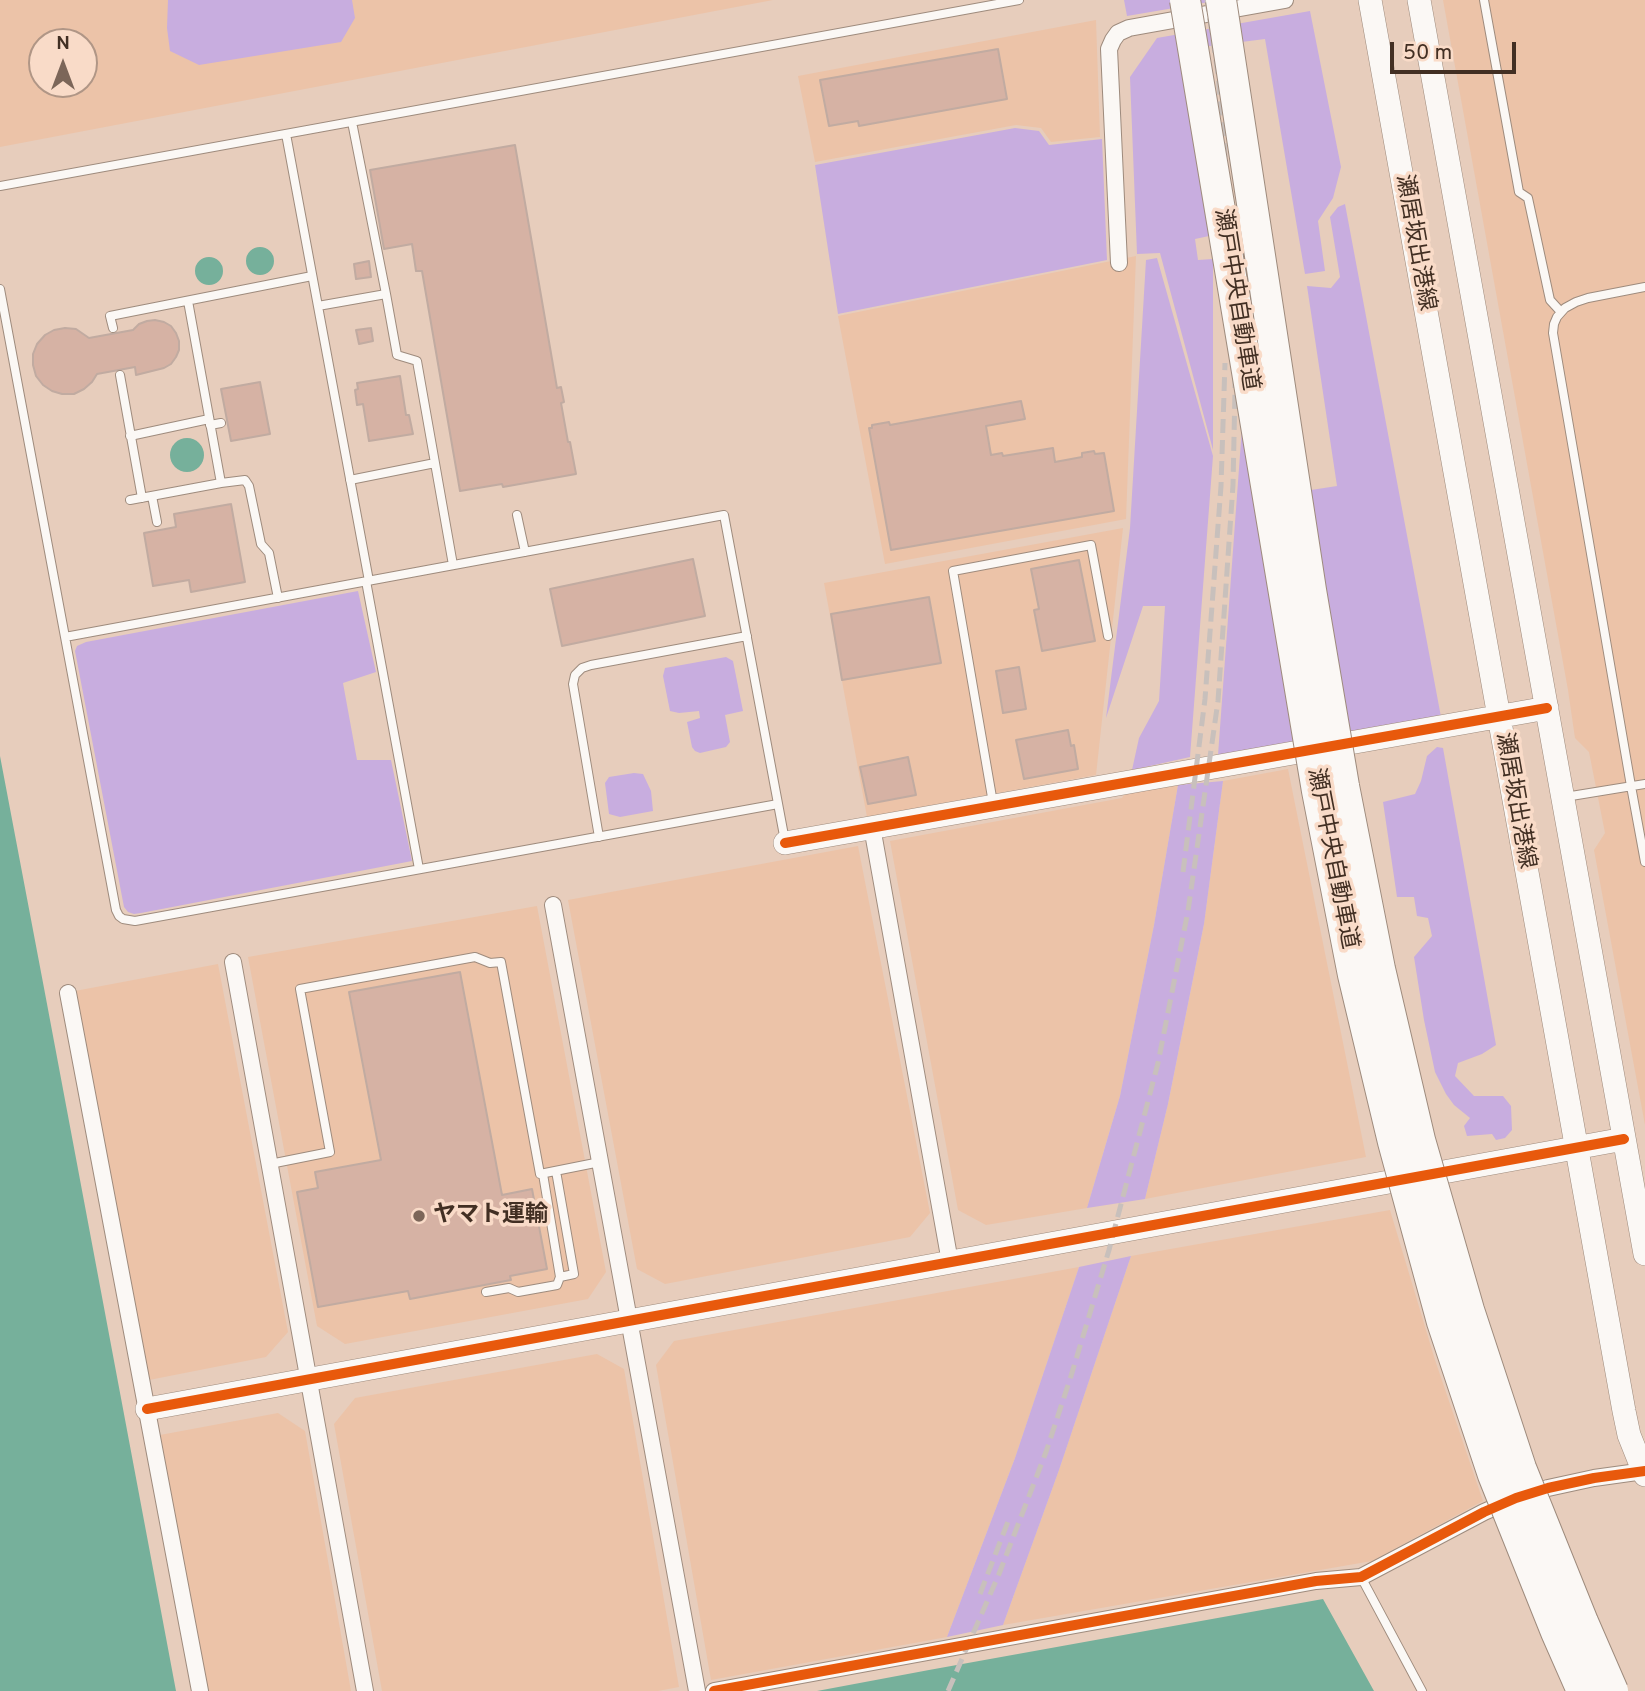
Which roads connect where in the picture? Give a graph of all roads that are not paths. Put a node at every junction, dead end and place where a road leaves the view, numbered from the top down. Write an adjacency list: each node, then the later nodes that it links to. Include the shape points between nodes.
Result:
1 (1019, 0): 8 (lane)
2 (1185, 0): 74 (highway, 瀬戸中央自動車道, bridge, via 1317,792 1353,975 1442,1322 1493,1475)
3 (1221, 0): 75 (highway, 瀬戸中央自動車道, bridge, via 1344,786 1414,1114 1469,1310 1521,1468)
4 (1285, 0): 11 (street, via 1129,28 1113,40 1109,49)
5 (1370, 0): 40 (main road, 瀬居坂出港線)
6 (1419, 0): 39 (main road, 瀬居坂出港線)
7 (1484, 0): 18 (lane, via 1519,192 1528,198 1550,300)
8 (352, 122): 9 (lane); 15 (lane)
9 (286, 134): 10 (lane); 12 (lane)
10 (0, 186)
11 (1119, 263)
12 (312, 276): 16 (lane); 17 (lane)
13 (1645, 288): 18 (lane, via 1588,298)
14 (0, 289): 38 (lane)
15 (386, 294): 17 (lane); 24 (lane, via 397,355 417,361)
16 (188, 301): 19 (lane, via 110,316); 21 (lane)
17 (318, 306): 25 (lane)
18 (1561, 313): 42 (lane, via 1554,324 1553,341)
19 (113, 328)
20 (120, 374): 23 (lane)
21 (210, 422): 22 (lane); 23 (lane); 26 (lane)
22 (221, 423)
23 (130, 436): 28 (lane)
24 (435, 463): 25 (lane); 33 (lane)
25 (350, 480): 34 (lane)
26 (221, 483): 27 (lane); 35 (lane, via 245,480 249,486)
27 (152, 496): 28 (lane); 31 (lane)
28 (142, 498): 29 (lane)
29 (130, 500)
30 (517, 515): 32 (lane)
31 (157, 522)
32 (525, 552): 33 (lane); 36 (lane, via 724,515)
33 (453, 565): 34 (lane)
34 (368, 581): 35 (lane); 50 (lane)
35 (278, 598): 38 (lane)
36 (747, 636): 44 (lane); 47 (lane, via 591,665 575,675)
37 (1108, 636): 45 (lane, via 1091,545 953,571)
38 (65, 637): 50 (lane, via 119,916 135,921)
39 (1547, 708): 40 (main road); 43 (main road, 瀬居坂出港線)
40 (1499, 716): 45 (main road); 55 (main road, 瀬居坂出港線)
41 (1645, 784): 42 (lane)
42 (1630, 786): 43 (lane); 49 (lane)
43 (1564, 797): 54 (main road, 瀬居坂出港線)
44 (778, 804): 47 (lane); 48 (lane)
45 (993, 806): 46 (main road)
46 (872, 827): 48 (main road); 61 (street)
47 (599, 837): 50 (lane)
48 (785, 843)
49 (1645, 862)
50 (419, 869)
51 (553, 905): 56 (street)
52 (233, 962): 57 (street)
53 (68, 993): 66 (street)
54 (1624, 1139): 55 (main road); 60 (main road, 瀬居坂出港線)
55 (1576, 1148): 61 (main road); 67 (main road, 瀬居坂出港線, via 1624,1411)
56 (600, 1162): 58 (lane); 64 (street)
57 (270, 1164): 59 (lane, via 330,1152 300,989 475,957 501,962); 65 (street)
58 (556, 1171): 59 (lane); 62 (lane, via 574,1274)
59 (543, 1174): 62 (lane)
60 (1645, 1254)
61 (950, 1262): 64 (main road)
62 (561, 1277): 63 (lane, via 557,1285)
63 (486, 1292)
64 (630, 1321): 65 (main road); 71 (street)
65 (308, 1380): 66 (main road); 70 (street)
66 (147, 1409): 69 (street)
67 (1644, 1472): 68 (street, via 1594,1478 1516,1498)
68 (1361, 1577): 72 (street, via 1316,1581); 73 (lane)
69 (200, 1691)
70 (365, 1691)
71 (696, 1691)
72 (714, 1691)
73 (1422, 1691)
74 (1582, 1691)
75 (1613, 1691)

